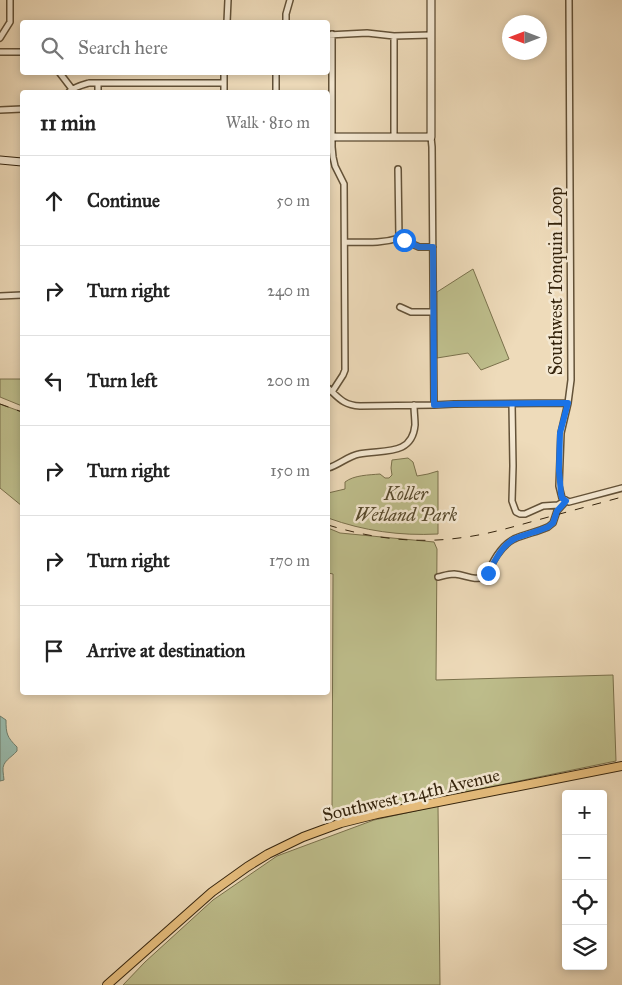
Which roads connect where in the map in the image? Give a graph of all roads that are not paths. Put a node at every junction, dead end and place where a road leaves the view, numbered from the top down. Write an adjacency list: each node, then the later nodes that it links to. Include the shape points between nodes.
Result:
1 (10, 0): 11 (street, via 10,22)
2 (228, 0): 6 (street)
3 (290, 0): 7 (street)
4 (430, 0): 9 (street)
5 (569, 0): 40 (street, Southwest Tonquin Loop, via 571,380)
6 (227, 20)
7 (286, 20)
8 (330, 34): 10 (street); 26 (street)
9 (430, 35): 10 (street); 28 (street)
10 (394, 36): 27 (street)
11 (0, 38)
12 (0, 52): 13 (street)
13 (20, 52)
14 (62, 75): 19 (street)
15 (224, 75): 17 (street)
16 (276, 75): 23 (street)
17 (224, 83): 18 (street); 22 (street)
18 (98, 84): 20 (street, via 83,85); 21 (street)
19 (70, 90)
20 (73, 90)
21 (98, 90)
22 (224, 90)
23 (276, 90)
24 (20, 109): 25 (street)
25 (0, 110)
26 (330, 137): 27 (street); 33 (street, via 335,166 344,184)
27 (394, 137): 28 (street)
28 (430, 137): 34 (street)
29 (0, 160): 30 (street)
30 (20, 162)
31 (398, 169): 32 (street)
32 (399, 238): 33 (street, via 380,242); 34 (street, via 419,247)
33 (345, 242): 39 (street, via 345,370)
34 (433, 247): 38 (street)
35 (0, 296): 36 (street)
36 (20, 296)
37 (400, 307): 38 (street, via 411,312)
38 (433, 312): 42 (street)
39 (330, 390): 43 (street, via 349,405)
40 (568, 403): 41 (street); 46 (street, Southwest Tonquin Loop, via 560,433 559,470 561,494)
41 (512, 404): 42 (street); 46 (street, via 512,501 516,512 525,514)
42 (434, 405): 43 (street)
43 (414, 406): 44 (street, via 414,432 404,446 356,455)
44 (330, 468)
45 (622, 488): 46 (street)
46 (566, 501): 47 (street, via 548,527 506,545 486,577 474,579 454,574)
47 (438, 578)
48 (622, 766): 49 (main road, Southwest 124th Avenue, via 376,814 303,836 260,858 223,883)
49 (107, 985)

